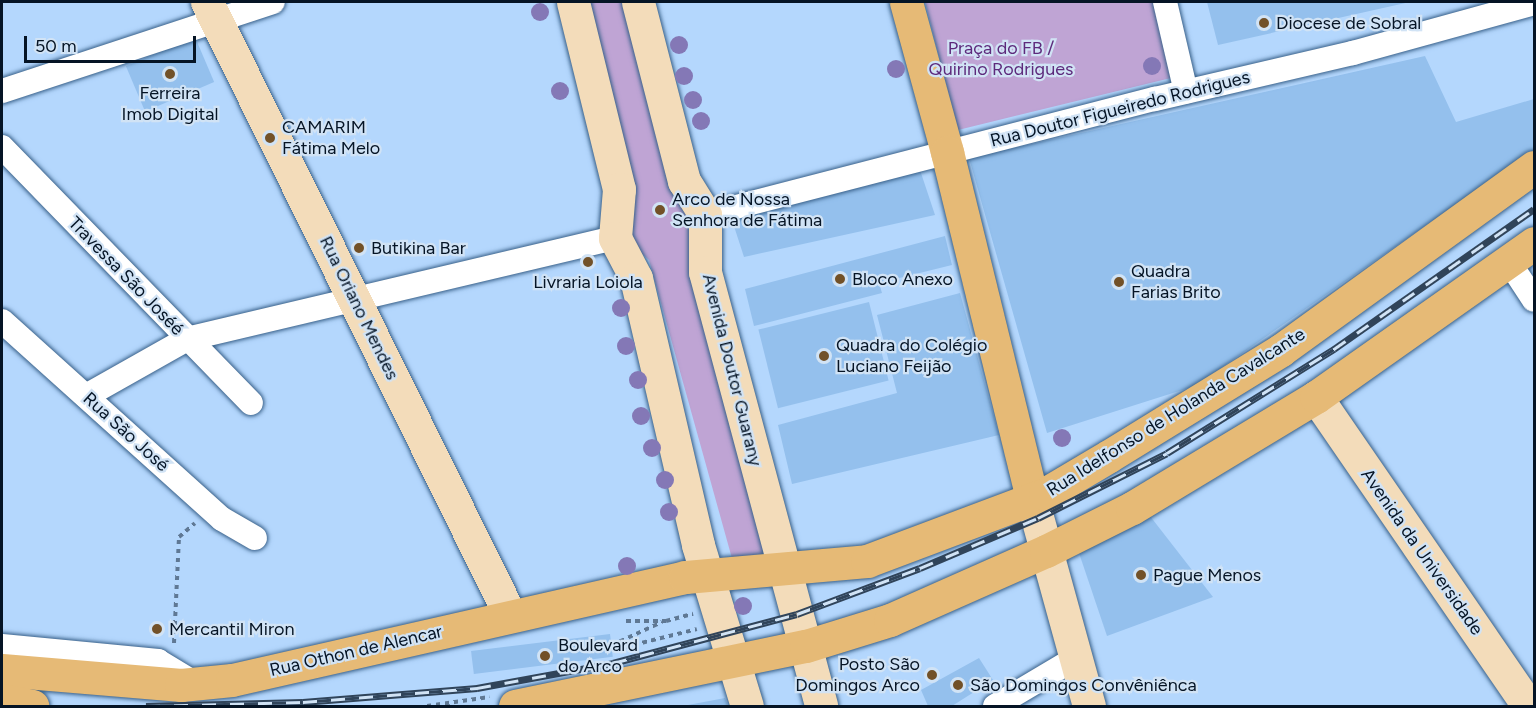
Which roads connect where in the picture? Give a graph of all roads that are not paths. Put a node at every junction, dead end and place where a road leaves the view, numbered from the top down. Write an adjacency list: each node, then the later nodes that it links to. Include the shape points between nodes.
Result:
1 (273, 2): 7 (street)
2 (573, 2): 14 (main road, via 618,189)
3 (638, 2): 13 (main road, via 684,181)
4 (906, 2): 11 (main road)
5 (1165, 2): 9 (street)
6 (1534, 3): 9 (street, Rua Doutor Figueiredo Rodrigues, via 1353,53)
7 (211, 10): 8 (street); 16 (main road, Rua Oriano Mendes)
8 (2, 91)
9 (1186, 92): 11 (street, Rua Doutor Figueiredo Rodrigues)
10 (2, 147): 19 (street, Travessa São Joséé)
11 (947, 152): 13 (street, Rua Doutor Figueiredo Rodrigues); 23 (main road)
12 (1534, 167): 23 (main road, Rua Idelfonso de Holanda Cavalcante, via 1281,350)
13 (705, 215): 26 (main road, Avenida Doutor Guarany, via 705,272)
14 (615, 238): 16 (street); 27 (main road, via 636,278)
15 (1522, 252): 17 (street); 21 (main road)
16 (353, 297): 19 (street); 28 (main road, Rua Oriano Mendes)
17 (1534, 300)
18 (2, 321): 20 (street, Rua São José)
19 (187, 339): 20 (street); 22 (street, Travessa São Joséé)
20 (86, 396): 24 (street, Rua São José, via 212,509)
21 (1316, 397): 25 (main road, via 1132,508); 42 (main road, Avenida da Universidade)
22 (251, 403)
23 (1032, 499): 25 (main road); 26 (main road, Rua Idelfonso de Holanda Cavalcante, via 867,561)
24 (255, 538)
25 (1046, 551): 30 (main road, via 890,620); 31 (main road)
26 (783, 567): 27 (main road, Rua Idelfonso de Holanda Cavalcante); 30 (main road, Avenida Doutor Guarany)
27 (707, 575): 28 (main road, Rua Othon de Alencar); 32 (main road)
28 (510, 615): 34 (main road, Rua Othon de Alencar, via 298,666)
29 (2, 646): 34 (street, via 158,661)
30 (806, 646): 32 (main road); 39 (main road, Avenida Doutor Guarany)
31 (1074, 659): 40 (street); 41 (main road)
32 (734, 662): 37 (main road); 38 (main road)
33 (2, 670): 34 (main road, Rua Othon de Alencar, via 70,678)
34 (185, 675)
35 (2, 700): 36 (main road)
36 (32, 706)
37 (520, 706)
38 (747, 706)
39 (821, 706)
40 (995, 706)
41 (1089, 706)
42 (1528, 706)

